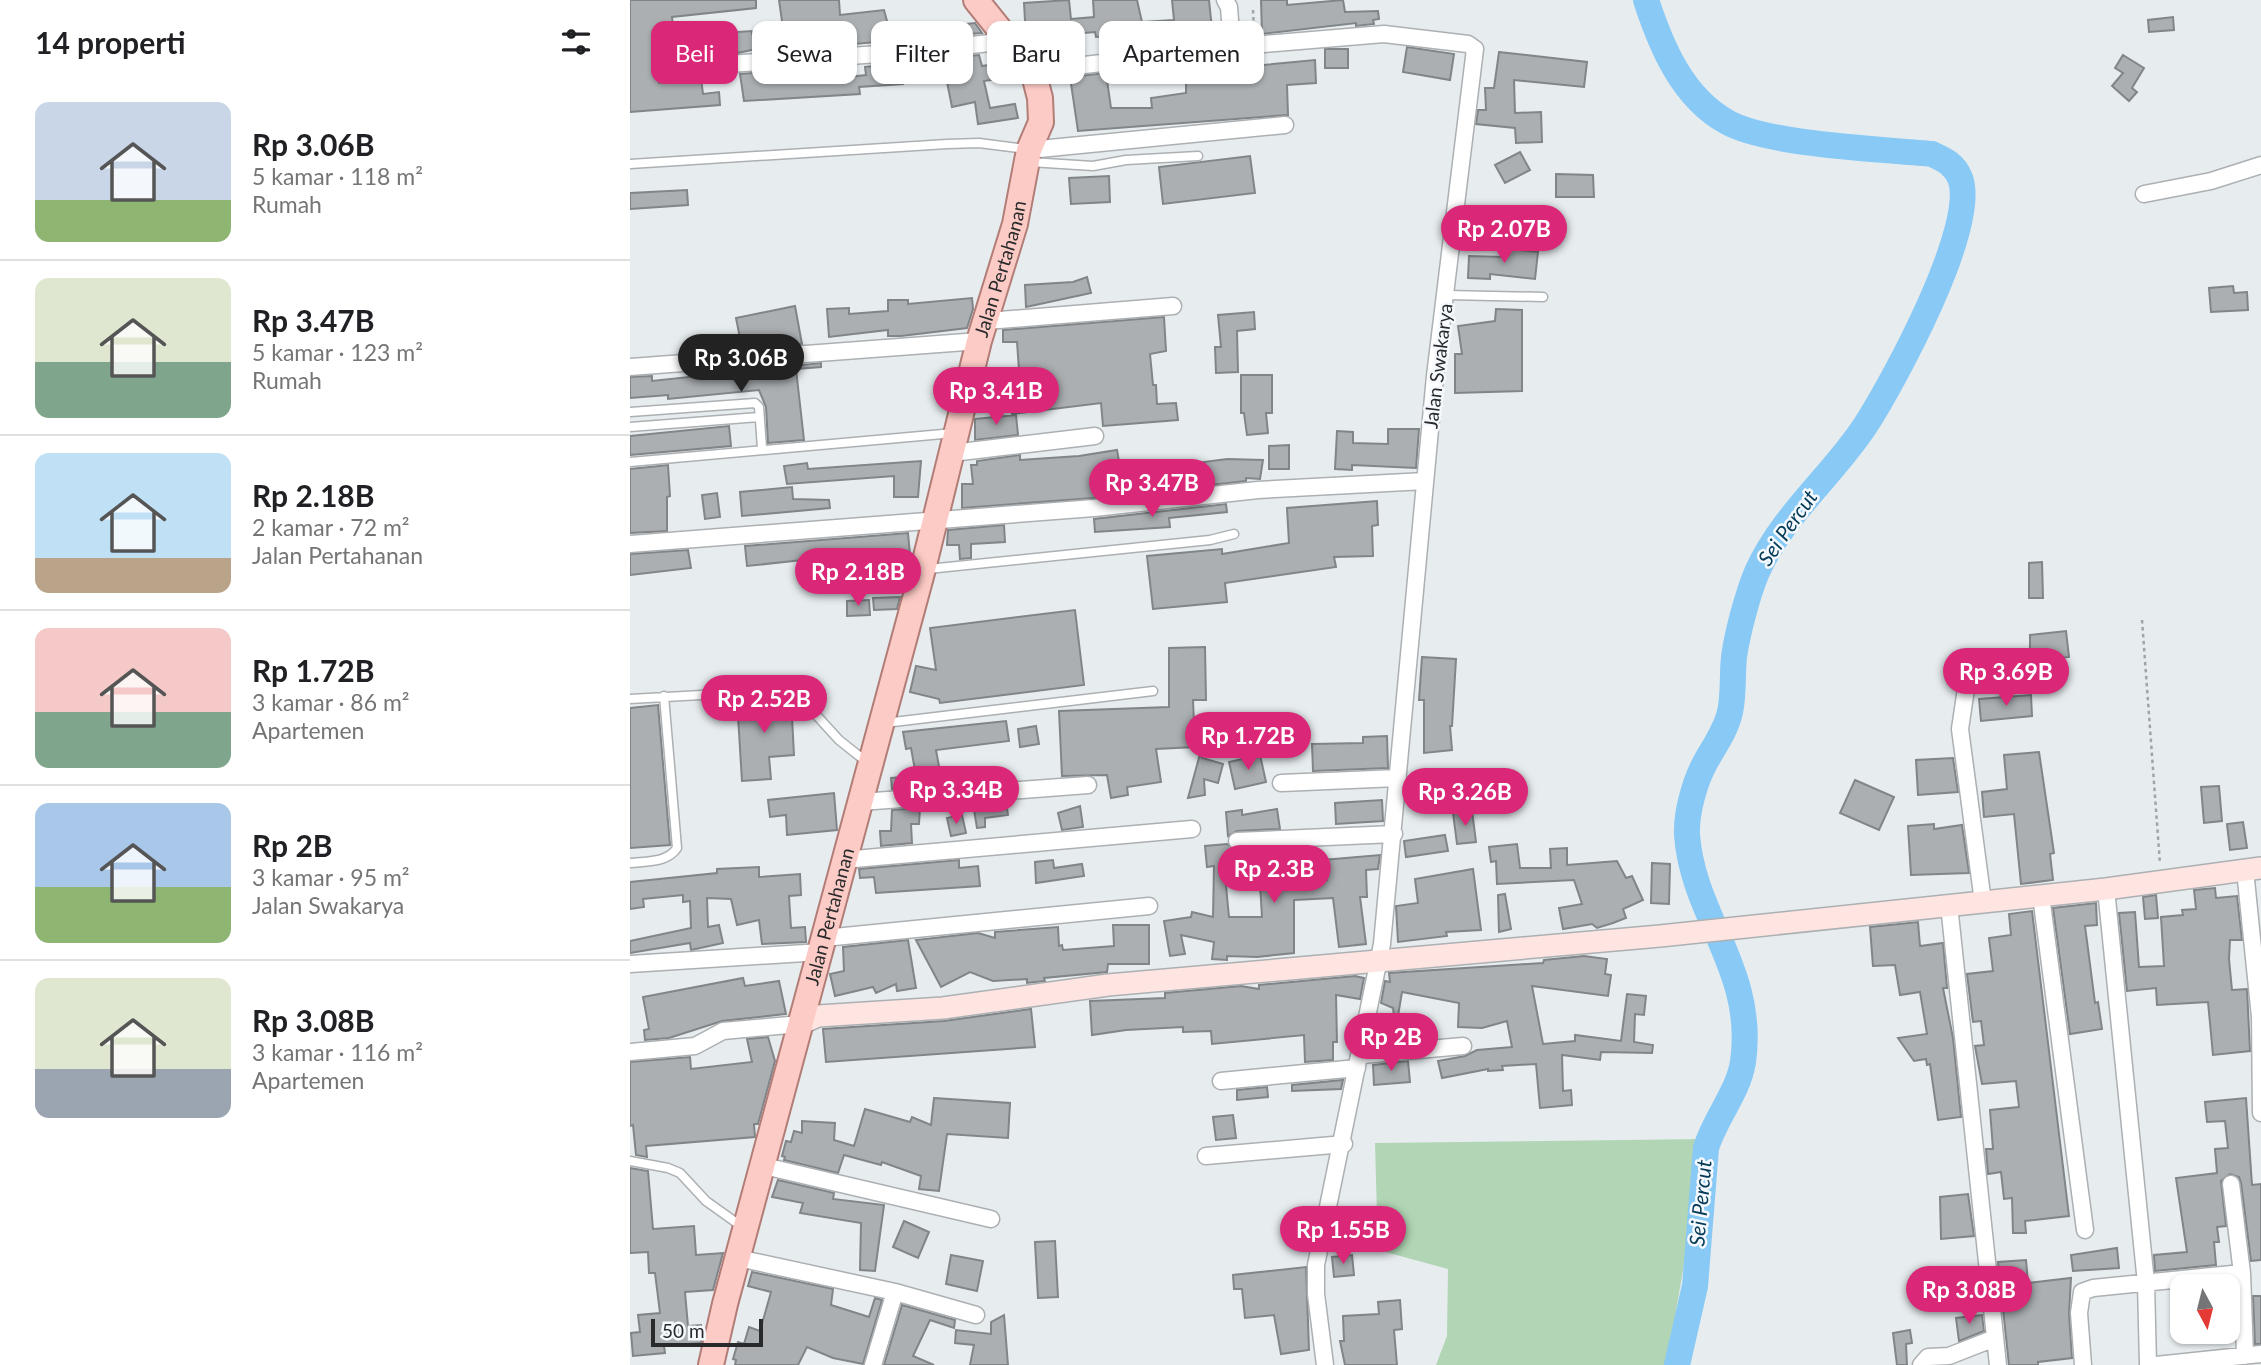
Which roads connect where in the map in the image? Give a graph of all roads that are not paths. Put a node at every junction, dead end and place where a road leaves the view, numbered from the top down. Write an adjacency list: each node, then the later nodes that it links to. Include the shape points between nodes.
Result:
1 (976, 0): 3 (main road, Jalan Pertahanan)
2 (1225, 0): 4 (street)
3 (992, 21)
4 (1230, 21)
5 (987, 43): 7 (street)
6 (1264, 44): 15 (street, Jalan Swakarya, via 1384,34 1468,44 1475,49)
7 (738, 63)
8 (1036, 84): 10 (main road, Jalan Pertahanan, via 1041,122)
9 (1285, 125): 10 (street)
10 (1027, 156): 11 (lane, via 1093,166); 12 (lane, via 978,143); 18 (main road, Jalan Pertahanan, via 1015,224)
11 (1198, 156)
12 (630, 164)
13 (2261, 165): 14 (street, via 2221,179)
14 (2144, 194)
15 (1447, 295): 16 (lane); 27 (street, Jalan Swakarya)
16 (1543, 297)
17 (1173, 306): 18 (street)
18 (983, 331): 19 (street); 24 (main road, Jalan Pertahanan)
19 (630, 367)
20 (630, 412): 21 (lane, via 755,403)
21 (759, 417): 22 (lane); 25 (lane)
22 (630, 426)
23 (1095, 436): 24 (street)
24 (954, 443): 25 (lane); 28 (main road, Jalan Pertahanan)
25 (762, 448): 26 (lane)
26 (630, 462)
27 (1425, 481): 28 (street, via 1258,490); 38 (street, Jalan Swakarya)
28 (934, 520): 30 (street); 31 (main road, Jalan Pertahanan)
29 (1234, 534): 31 (lane)
30 (630, 544)
31 (923, 569): 36 (main road, Jalan Pertahanan)
32 (1967, 682): 50 (street, via 1960,729)
33 (1153, 691): 36 (lane)
34 (664, 696): 35 (lane); 37 (lane, via 789,690); 46 (lane, via 677,848 662,860)
35 (630, 699)
36 (881, 724): 37 (main road, Jalan Pertahanan)
37 (871, 765): 41 (main road, Jalan Pertahanan)
38 (1398, 778): 39 (street); 43 (street, Jalan Swakarya)
39 (1281, 783)
40 (1088, 785): 41 (street)
41 (861, 802): 45 (main road, Jalan Pertahanan)
42 (1192, 829): 45 (street)
43 (1394, 834): 44 (street); 54 (street, Jalan Swakarya)
44 (1237, 841)
45 (843, 860): 53 (main road, Jalan Pertahanan)
46 (630, 863)
47 (2253, 869): 48 (street); 56 (street)
48 (2106, 889): 49 (street); 73 (street)
49 (2041, 896): 50 (street); 70 (street)
50 (1983, 902): 51 (street)
51 (1949, 905): 54 (street); 76 (street)
52 (1149, 906): 53 (street)
53 (823, 945): 55 (street); 57 (main road, Jalan Pertahanan)
54 (1379, 961): 57 (street, via 1108,985 943,1008 818,1016); 60 (street, Jalan Swakarya)
55 (630, 964)
56 (2260, 1016): 62 (street)
57 (800, 1024): 59 (street, via 723,1031 695,1046); 66 (main road, Jalan Pertahanan)
58 (1463, 1046): 60 (street)
59 (630, 1052)
60 (1359, 1061): 61 (street); 63 (street, Jalan Swakarya)
61 (1221, 1081)
62 (2261, 1113)
63 (1344, 1144): 64 (street); 81 (street, Jalan Swakarya, via 1317,1265)
64 (1206, 1157)
65 (630, 1161): 69 (lane, via 680,1173 706,1201)
66 (764, 1166): 68 (street); 69 (main road, Jalan Pertahanan)
67 (2231, 1184): 72 (street)
68 (991, 1219)
69 (747, 1230): 71 (main road, Jalan Pertahanan)
70 (2085, 1230)
71 (738, 1258): 74 (street); 79 (main road, Jalan Pertahanan)
72 (2242, 1273): 73 (street); 77 (street)
73 (2146, 1283): 84 (street, via 2082,1292); 85 (street)
74 (895, 1292): 75 (street); 80 (street)
75 (976, 1315)
76 (1995, 1338): 82 (street, via 1949,1356 1928,1357); 83 (street)
77 (2253, 1355): 86 (street)
78 (704, 1365): 79 (street)
79 (711, 1365)
80 (873, 1365)
81 (1325, 1365)
82 (1922, 1365)
83 (1998, 1365)
84 (2083, 1365)
85 (2148, 1365)
86 (2155, 1365)

